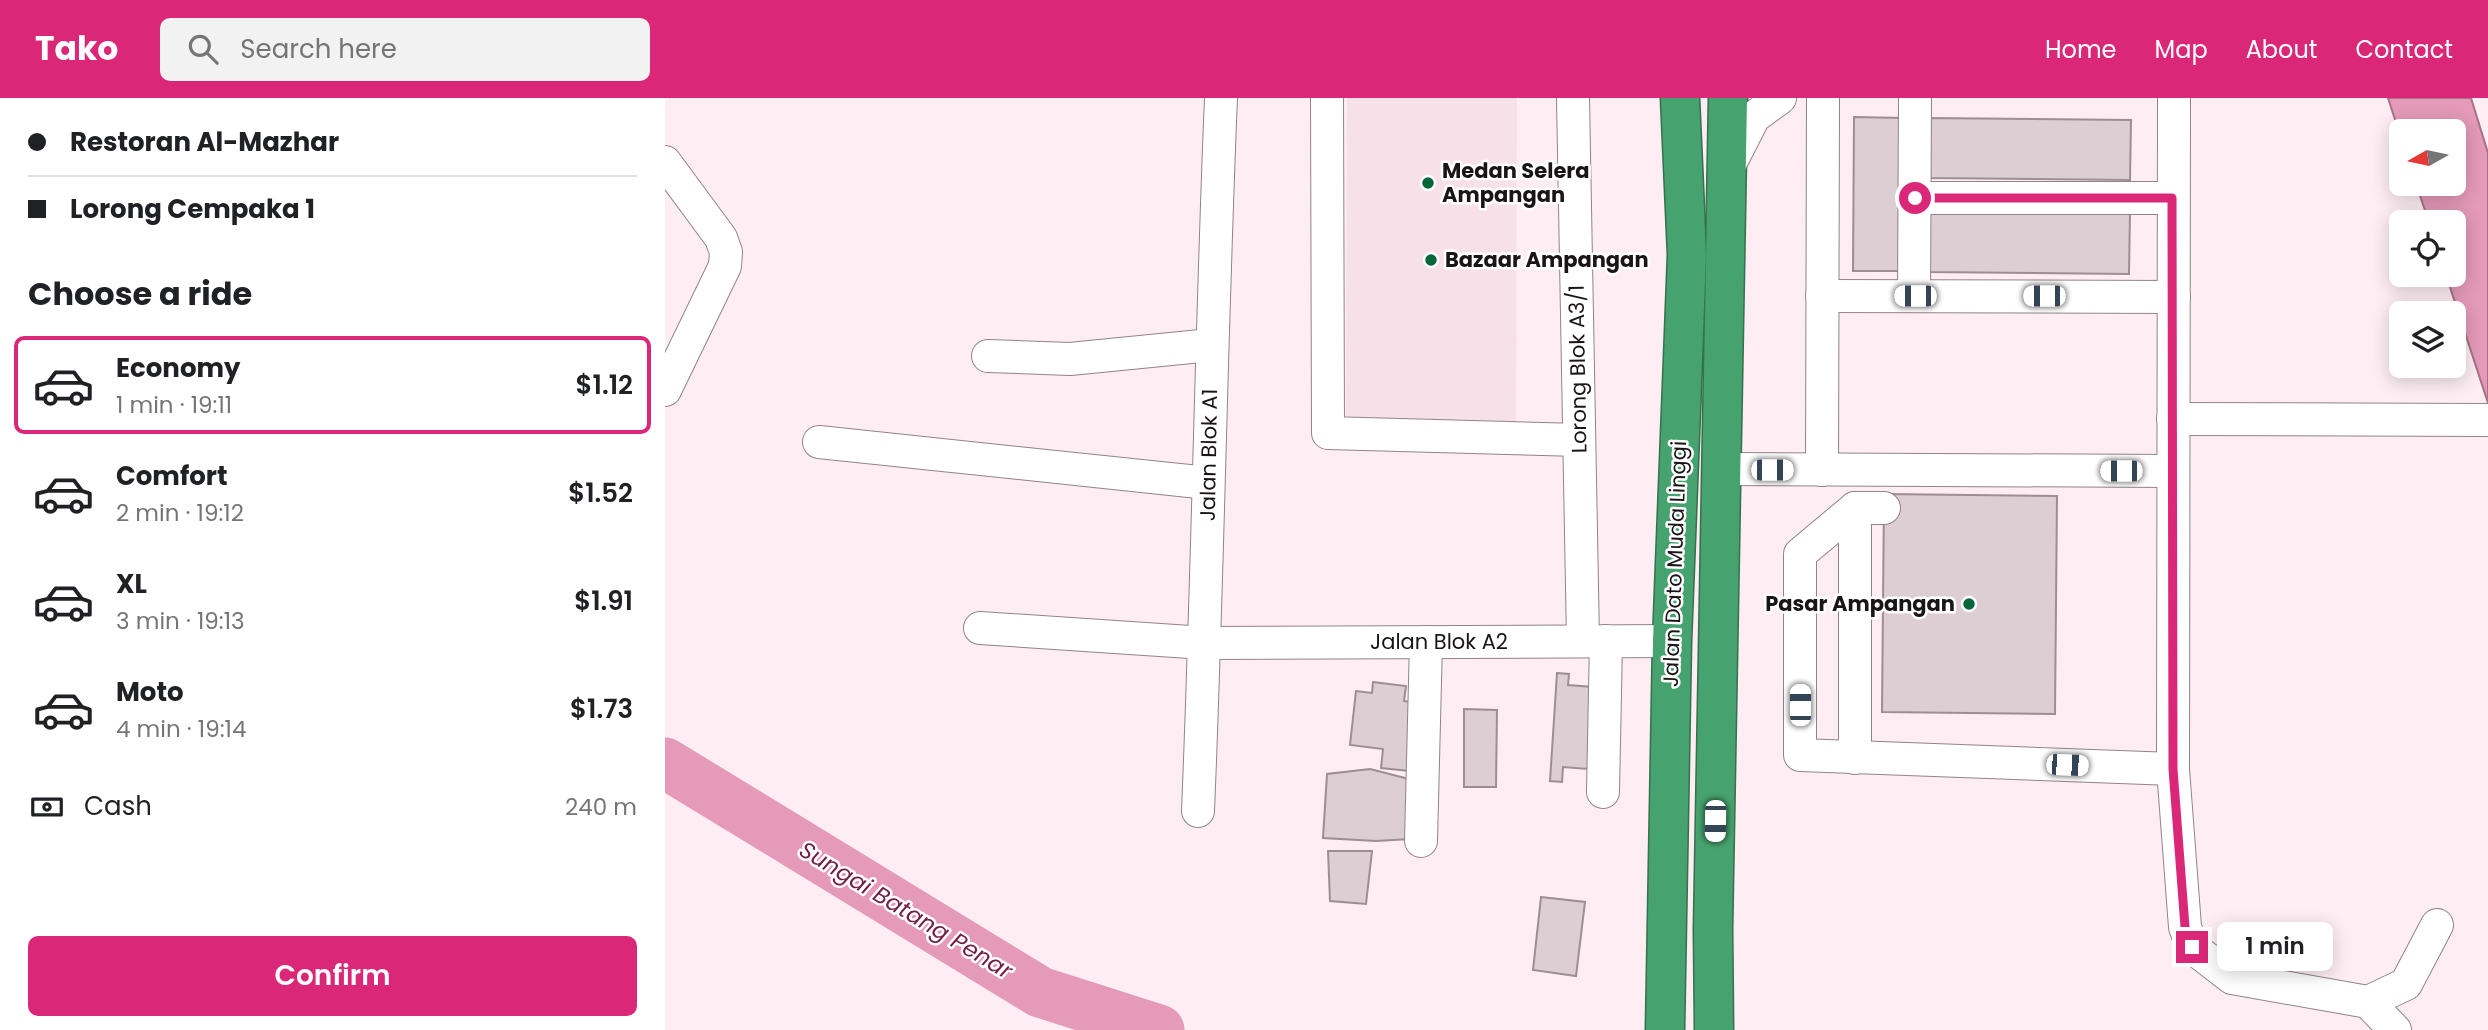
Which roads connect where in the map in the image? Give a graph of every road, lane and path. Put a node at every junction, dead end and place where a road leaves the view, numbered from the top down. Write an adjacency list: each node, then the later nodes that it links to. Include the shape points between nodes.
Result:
1 (1221, 98): 17 (street, Jalan Blok A1)
2 (1327, 98): 22 (street, via 1328,433)
3 (1573, 98): 22 (street, Lorong Blok A3/1)
4 (1680, 98): 32 (highway, Jalan Dato Muda Linggi, via 1686,255)
5 (1728, 98): 11 (highway, Jalan Dato Muda Linggi)
6 (1780, 98): 11 (street, via 1753,117)
7 (1823, 98): 14 (street)
8 (1915, 98): 12 (street)
9 (2174, 98): 13 (street)
10 (665, 162): 19 (street, via 721,238 726,252 725,266)
11 (1728, 169): 24 (highway, Jalan Dato Muda Linggi)
12 (1915, 198): 13 (street); 15 (street)
13 (2172, 198): 16 (street)
14 (1822, 296): 15 (street); 25 (street)
15 (1915, 296): 16 (street)
16 (2174, 297): 20 (street)
17 (1211, 345): 18 (street, via 1070,359); 27 (street, Jalan Blok A1)
18 (988, 356)
19 (665, 390)
20 (2173, 419): 21 (street); 26 (street)
21 (2480, 421)
22 (1579, 440): 31 (street, Lorong Blok A3/1)
23 (819, 442): 27 (street)
24 (1722, 469): 25 (street); 43 (highway, Jalan Dato Muda Linggi)
25 (1822, 470): 26 (street)
26 (2173, 471): 36 (street)
27 (1208, 483): 34 (street, Jalan Blok A1)
28 (1855, 553): 29 (street); 29 (street, via 1869,508); 35 (street)
29 (1800, 554): 35 (street, via 1800,755)
30 (980, 628): 34 (street, Jalan Blok A2)
31 (1595, 641): 32 (street, Jalan Blok A2); 33 (street, Jalan Blok A2); 37 (street, Lorong Blok A3/1)
32 (1672, 641): 42 (highway, Jalan Dato Muda Linggi)
33 (1426, 642): 34 (street, Jalan Blok A2); 39 (street)
34 (1205, 643): 38 (street, Jalan Blok A1)
35 (1856, 758): 36 (street)
36 (2173, 769): 41 (street, via 2185,927 2192,947 2232,978)
37 (1603, 792)
38 (1198, 811)
39 (1421, 841)
40 (2437, 925): 41 (street, via 2406,984)
41 (2368, 1002): 44 (street)
42 (1665, 1030)
43 (1714, 1030)
44 (2395, 1030)

